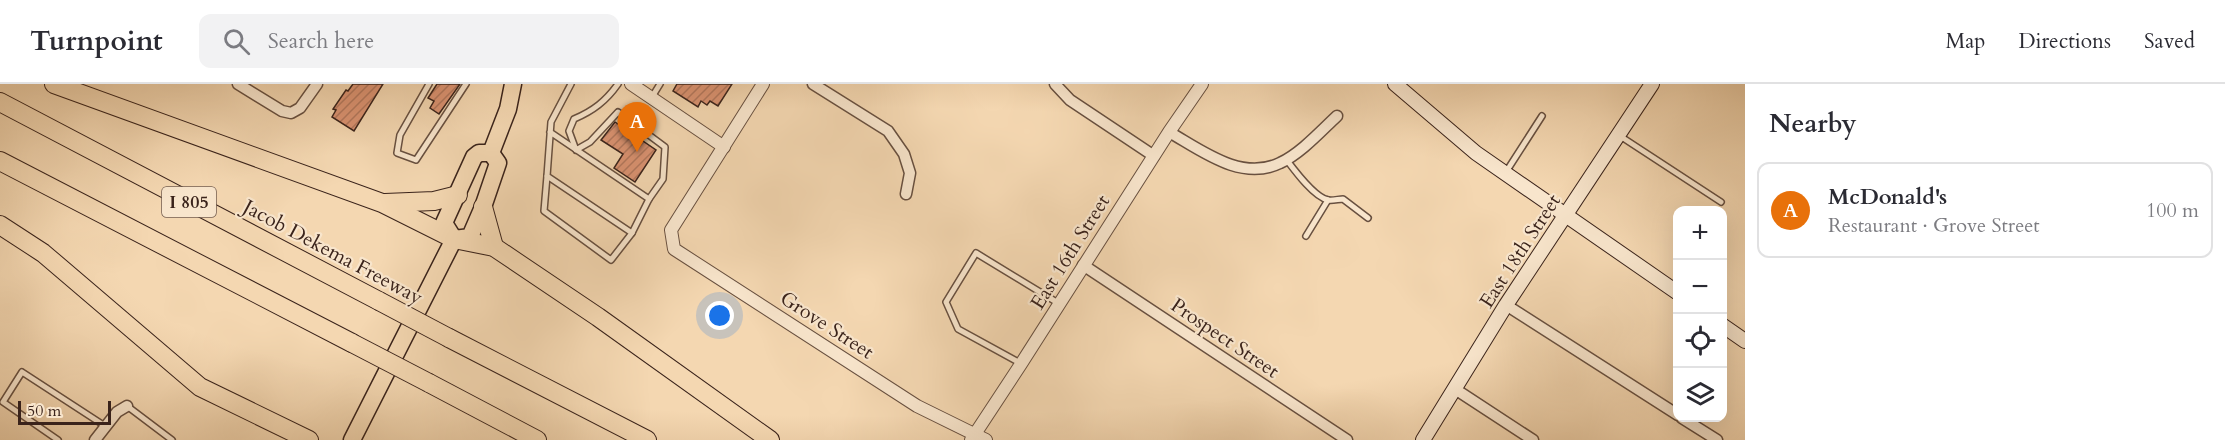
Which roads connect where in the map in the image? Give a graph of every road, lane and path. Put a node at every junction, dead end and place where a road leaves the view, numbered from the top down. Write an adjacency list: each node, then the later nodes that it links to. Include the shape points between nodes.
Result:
1 (54, 84): 37 (highway)
2 (238, 84): 3 (street, via 291,113 300,108)
3 (317, 84)
4 (429, 84): 5 (lane, via 400,135 397,153 416,160)
5 (466, 84)
6 (513, 84): 26 (main road)
7 (571, 84): 21 (lane, via 551,122)
8 (618, 84): 25 (lane, via 609,97 574,119 570,130)
9 (631, 84): 17 (street)
10 (660, 84): 17 (lane)
11 (763, 84): 24 (street)
12 (813, 84): 32 (street, via 888,131 904,154 910,173)
13 (1055, 84): 27 (street, via 1070,100)
14 (1202, 84): 22 (street, East 16th Street)
15 (1395, 84): 30 (main road)
16 (1652, 84): 23 (main road, East 18th Street)
17 (652, 97): 24 (street)
18 (0, 102): 68 (highway, Jacob Dekema Freeway / I 805, bridge)
19 (1337, 116): 28 (street)
20 (1542, 116): 30 (lane)
21 (550, 132): 25 (lane); 31 (lane)
22 (1169, 132): 27 (street, East 16th Street); 28 (street, via 1229,164 1252,170)
23 (1619, 135): 36 (lane); 39 (main road, East 18th Street)
24 (724, 147): 60 (street, Grove Street, via 671,230 674,249 917,406)
25 (576, 150): 34 (lane); 34 (lane, via 590,142 618,112 664,147 663,178)
26 (492, 153): 33 (main road, via 474,157); 38 (main road, via 498,163)
27 (1154, 156): 46 (street, East 16th Street)
28 (1286, 159): 35 (lane, via 1297,175)
29 (0, 161): 67 (highway, I 805, bridge)
30 (1505, 173): 39 (main road)
31 (547, 176): 42 (lane); 42 (lane, via 544,210 611,260)
32 (906, 194)
33 (458, 195): 37 (highway, via 434,201); 44 (main road, via 444,223)
34 (649, 199): 42 (lane)
35 (1328, 200): 40 (lane, via 1343,199); 43 (lane)
36 (1721, 202)
37 (382, 203): 44 (highway)
38 (483, 207): 44 (main road, via 470,237); 45 (highway)
39 (1567, 215): 47 (main road); 49 (main road, East 18th Street)
40 (1368, 218)
41 (0, 225): 59 (highway, via 43,253 200,387)
42 (632, 233)
43 (1306, 236)
44 (454, 239): 45 (highway); 66 (main road)
45 (494, 247): 69 (highway)
46 (1083, 265): 48 (street, East 16th Street); 70 (street, Prospect Street)
47 (1673, 290)
48 (1059, 304): 52 (street, East 16th Street); 52 (lane, via 976,253 946,302 957,329)
49 (1506, 306): 53 (main road, East 18th Street); 55 (street)
50 (1727, 328): 51 (main road)
51 (1745, 341)
52 (1021, 364): 60 (street, East 16th Street)
53 (1455, 389): 71 (main road, East 18th Street); 72 (street)
54 (128, 406): 57 (street); 58 (lane)
55 (1673, 412)
56 (1690, 422): 73 (street)
57 (105, 426): 61 (lane, via 22,372 3,402); 62 (street)
58 (163, 433): 63 (lane); 64 (lane)
59 (283, 433): 65 (highway)
60 (977, 438)
61 (58, 440)
62 (96, 440)
63 (159, 440)
64 (172, 440)
65 (309, 440)
66 (352, 440)
67 (537, 440)
68 (646, 440)
69 (770, 440)
70 (1347, 440)
71 (1423, 440)
72 (1533, 440)
73 (1717, 440)

